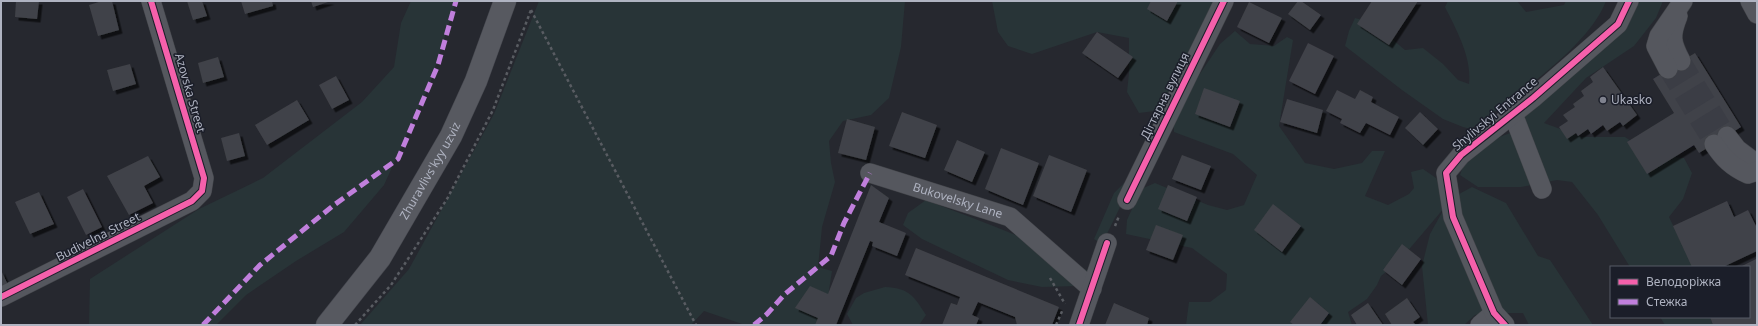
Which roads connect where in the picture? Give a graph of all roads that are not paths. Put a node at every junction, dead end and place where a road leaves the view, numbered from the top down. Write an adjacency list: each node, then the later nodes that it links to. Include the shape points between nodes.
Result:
1 (151, 1): 14 (street, Azovska Street, via 204,178)
2 (505, 1): 20 (main road, Zhuravlivs'kyy uzviz, via 452,136 380,258)
3 (1224, 1): 15 (street, Дігтярна вулиця)
4 (1629, 1): 9 (street, Shylivskyi Entrance, via 1618,24)
5 (1683, 1): 8 (street, via 1672,32)
6 (1750, 1): 7 (street)
7 (1757, 14)
8 (1675, 65)
9 (1513, 114): 13 (street); 19 (street, Shylivskyi Entrance, via 1461,155 1446,172 1453,217)
10 (1757, 164): 11 (street, via 1721,140 1723,158 1734,169 1748,174)
11 (1757, 171)
12 (870, 173): 17 (street, Bukovelsky Lane, via 1010,217)
13 (1542, 189)
14 (202, 191): 18 (street, Budivelna Street, via 192,201)
15 (1127, 200)
16 (1107, 243): 17 (street)
17 (1092, 289): 21 (street)
18 (1, 298)
19 (1493, 321)
20 (327, 325)
21 (1079, 325)

